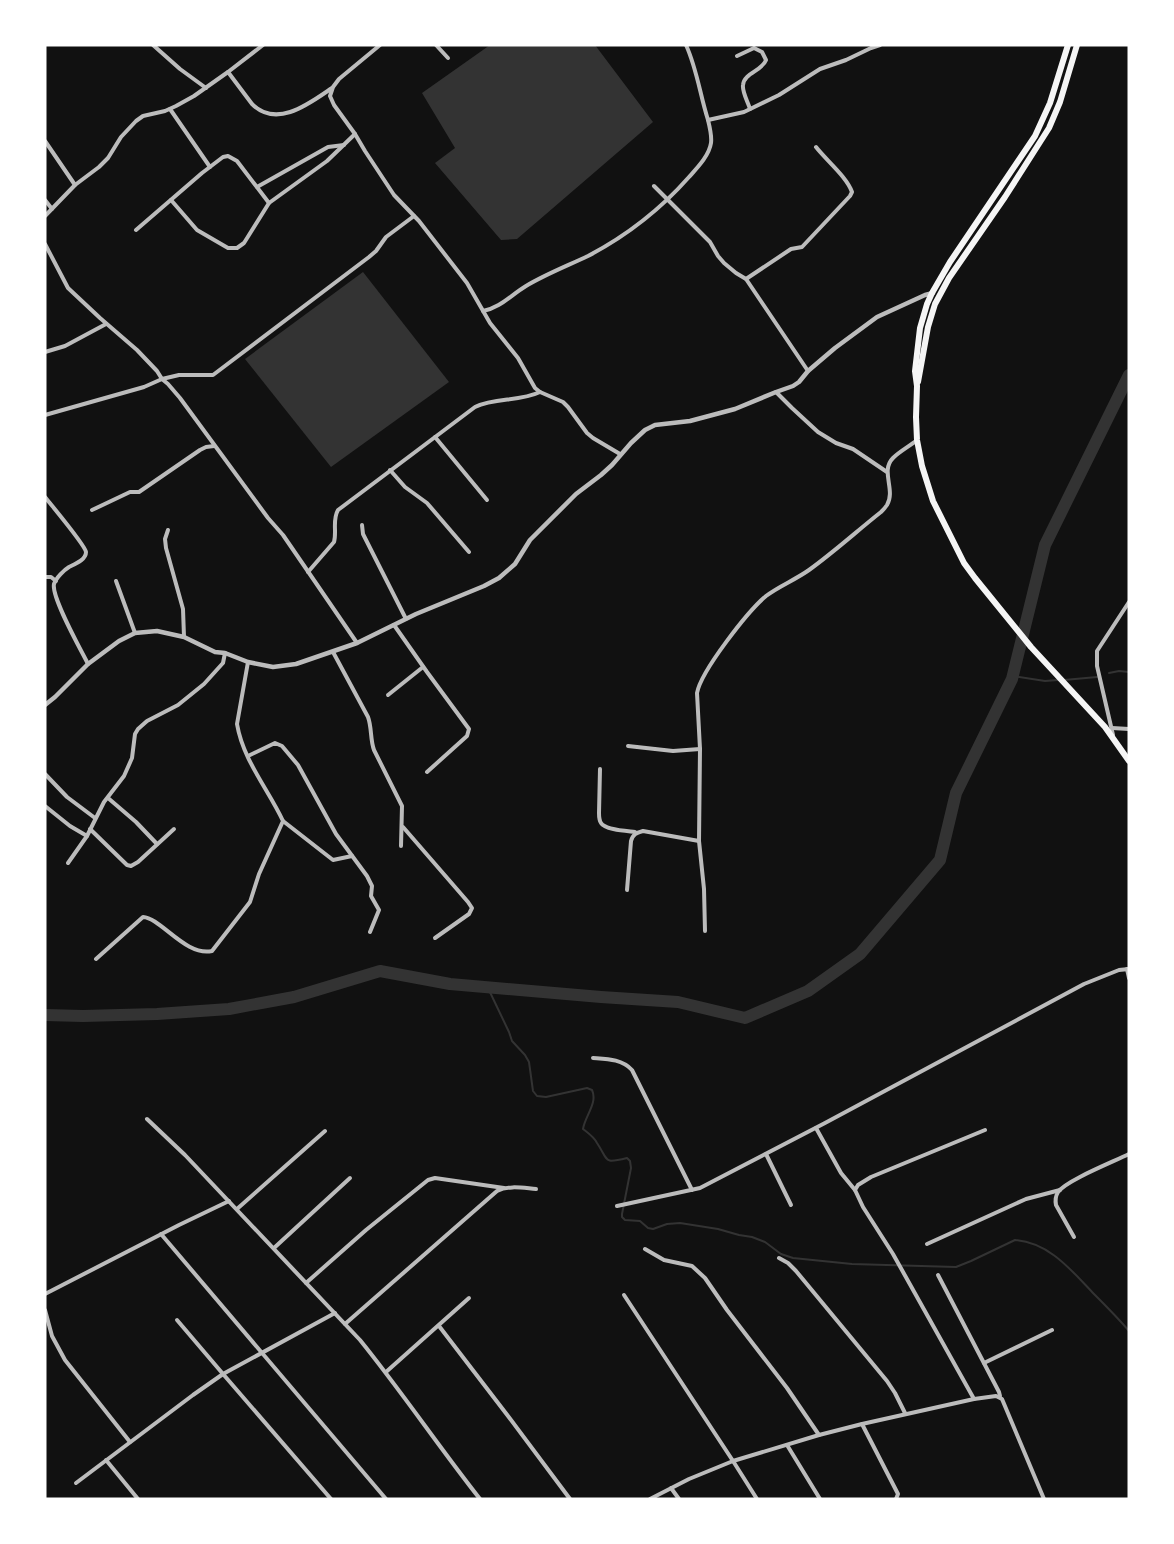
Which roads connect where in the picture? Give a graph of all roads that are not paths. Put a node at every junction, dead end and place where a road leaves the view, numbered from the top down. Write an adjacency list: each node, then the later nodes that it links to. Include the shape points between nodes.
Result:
1 (153, 45): 14 (street)
2 (263, 45): 12 (street)
3 (380, 45): 13 (street)
4 (436, 45): 11 (street)
5 (686, 45): 17 (street)
6 (880, 45): 9 (street)
7 (1068, 45): 37 (main road, via 1035,136)
8 (1077, 45): 36 (main road, via 1049,128)
9 (870, 46): 16 (street)
10 (737, 56): 16 (street, via 754,48 766,60 743,82)
11 (448, 58)
12 (228, 72): 13 (street, via 252,104 269,114 303,108); 14 (street)
13 (333, 87): 18 (street, via 330,96 334,105)
14 (206, 88): 15 (street)
15 (170, 109): 22 (street); 23 (street, via 136,121 108,158)
16 (750, 109): 17 (street)
17 (708, 120): 28 (street, via 712,138 708,152)
18 (355, 134): 20 (street); 32 (street, via 394,195)
19 (45, 141): 23 (street)
20 (345, 145): 25 (street, via 328,147); 29 (street)
21 (816, 147): 35 (street, via 852,192 802,247 791,249)
22 (210, 167): 25 (street, via 231,156); 27 (street)
23 (75, 185): 30 (street)
24 (654, 186): 28 (street)
25 (256, 187): 29 (street)
26 (45, 200): 30 (street)
27 (171, 200): 29 (street, via 196,230 232,249 244,243); 33 (street)
28 (668, 200): 35 (street, via 710,242 724,263); 38 (street, via 604,247)
29 (269, 203)
30 (52, 209): 31 (street)
31 (45, 216)
32 (414, 216): 38 (street, via 453,263); 42 (street, via 386,237 369,257 218,372)
33 (136, 230)
34 (45, 244): 39 (street, via 68,288)
35 (746, 279): 41 (street)
36 (941, 291): 37 (street); 43 (main road, via 928,327)
37 (932, 293): 41 (street, via 877,317); 43 (main road, via 919,337)
38 (483, 311): 44 (street)
39 (106, 324): 40 (street); 42 (street, via 137,350)
40 (45, 352)
41 (808, 371): 45 (street, via 793,386)
42 (162, 379): 46 (street); 49 (street)
43 (917, 386): 48 (main road)
44 (540, 392): 47 (street, via 486,402); 50 (street, via 563,402 587,433)
45 (776, 392): 50 (street, via 735,410 655,425); 52 (street, via 818,432)
46 (45, 415)
47 (435, 437): 51 (street); 54 (street)
48 (917, 440): 52 (street, via 893,458); 78 (main road, via 933,501 964,563 1030,647)
49 (215, 446): 55 (street, via 200,450 139,492); 59 (street)
50 (620, 454): 64 (street, via 530,540 515,564 500,578)
51 (390, 470): 58 (street, via 426,503); 59 (street, via 338,510 334,542)
52 (887, 472): 80 (street, via 890,494 881,512 808,570 764,597 711,664 697,693)
53 (45, 497): 61 (street, via 86,551)
54 (487, 500)
55 (92, 510)
56 (362, 525): 64 (street)
57 (168, 530): 67 (street, via 166,548 183,609)
58 (469, 552)
59 (308, 572): 68 (street)
60 (45, 577): 61 (street)
61 (56, 581): 72 (street, via 60,608)
62 (116, 581): 66 (street)
63 (1129, 602): 76 (street, via 1097,651)
64 (406, 619): 65 (street)
65 (394, 625): 68 (street); 73 (street)
66 (135, 633): 67 (street, via 157,631); 72 (street)
67 (184, 637): 70 (street)
68 (357, 643): 69 (street)
69 (333, 651): 71 (street, via 296,664); 90 (street, via 368,717 372,745 402,806)
70 (225, 653): 71 (street); 86 (street, via 223,663 204,684 138,729 129,767)
71 (248, 662): 81 (street, via 237,724)
72 (88, 664): 75 (street)
73 (423, 667): 74 (street); 84 (street, via 469,729 467,736)
74 (388, 696)
75 (45, 705)
76 (1112, 728): 77 (street); 78 (street)
77 (1129, 729)
78 (1114, 739): 82 (main road)
79 (628, 746): 80 (street, via 673,751)
80 (700, 748): 95 (street)
81 (248, 756): 89 (street); 98 (street, via 275,743 282,746 298,765)
82 (1129, 761)
83 (600, 769): 93 (street, via 599,820 604,827)
84 (427, 772)
85 (45, 774): 88 (street)
86 (108, 798): 88 (street); 96 (street)
87 (45, 806): 94 (street)
88 (95, 818): 91 (street)
89 (282, 821): 98 (street, via 333,860); 104 (street, via 250,902 212,951 185,944 143,917)
90 (402, 826): 97 (street); 103 (street, via 472,908)
91 (90, 829): 94 (street); 96 (street, via 131,866)
92 (174, 829): 96 (street)
93 (636, 832): 95 (street); 100 (street, via 630,841)
94 (87, 836): 99 (street)
95 (699, 842): 101 (street)
96 (158, 844)
97 (401, 846)
98 (352, 856): 102 (street, via 367,876 371,896 379,909)
99 (68, 863)
100 (627, 890)
101 (705, 931)
102 (370, 932)
103 (435, 938)
104 (96, 959)
105 (1128, 969): 106 (street); 109 (street, via 1084,984)
106 (1129, 978)
107 (593, 1058): 117 (street, via 618,1061 632,1070)
108 (147, 1119): 120 (street)
109 (816, 1128): 112 (street); 118 (street)
110 (985, 1130): 118 (street, via 871,1177)
111 (325, 1131): 123 (street)
112 (766, 1154): 117 (street); 121 (street)
113 (1129, 1154): 119 (street)
114 (350, 1178): 127 (street)
115 (505, 1188): 116 (street); 131 (street, via 428,1180); 138 (street)
116 (536, 1189)
117 (692, 1190): 122 (street)
118 (855, 1190): 146 (street)
119 (1060, 1190): 125 (street, via 1056,1205); 126 (street, via 1026,1199)
120 (229, 1201): 123 (street); 124 (street)
121 (791, 1205)
122 (617, 1206)
123 (237, 1209): 127 (street)
124 (161, 1234): 132 (street); 141 (street)
125 (1074, 1237)
126 (927, 1244)
127 (274, 1248): 131 (street)
128 (645, 1249): 149 (street, via 664,1260 692,1266 705,1278)
129 (779, 1258): 147 (street, via 796,1271 886,1381)
130 (938, 1275): 142 (street)
131 (306, 1283): 136 (street)
132 (45, 1294)
133 (624, 1295): 153 (street)
134 (469, 1298): 139 (street)
135 (45, 1310): 150 (street, via 52,1336 65,1360)
136 (335, 1313): 138 (street); 141 (street)
137 (177, 1320): 144 (street)
138 (345, 1324): 143 (street)
139 (439, 1326): 143 (street); 160 (street)
140 (1052, 1330): 142 (street)
141 (261, 1353): 144 (street); 158 (street)
142 (984, 1363): 145 (street)
143 (386, 1372): 159 (street)
144 (223, 1374): 150 (street); 157 (street)
145 (1000, 1396): 146 (street); 166 (street)
146 (974, 1399): 147 (street)
147 (905, 1413): 148 (street)
148 (862, 1424): 149 (street); 165 (street, via 898,1494)
149 (819, 1435): 151 (street)
150 (130, 1442): 152 (street)
151 (787, 1445): 153 (street); 164 (street)
152 (106, 1460): 154 (street); 156 (street)
153 (734, 1461): 155 (street); 163 (street)
154 (76, 1483)
155 (671, 1488): 161 (street); 162 (street)
156 (138, 1499)
157 (332, 1499)
158 (386, 1499)
159 (480, 1499)
160 (570, 1499)
161 (650, 1499)
162 (679, 1499)
163 (757, 1499)
164 (820, 1499)
165 (896, 1499)
166 (1044, 1499)

